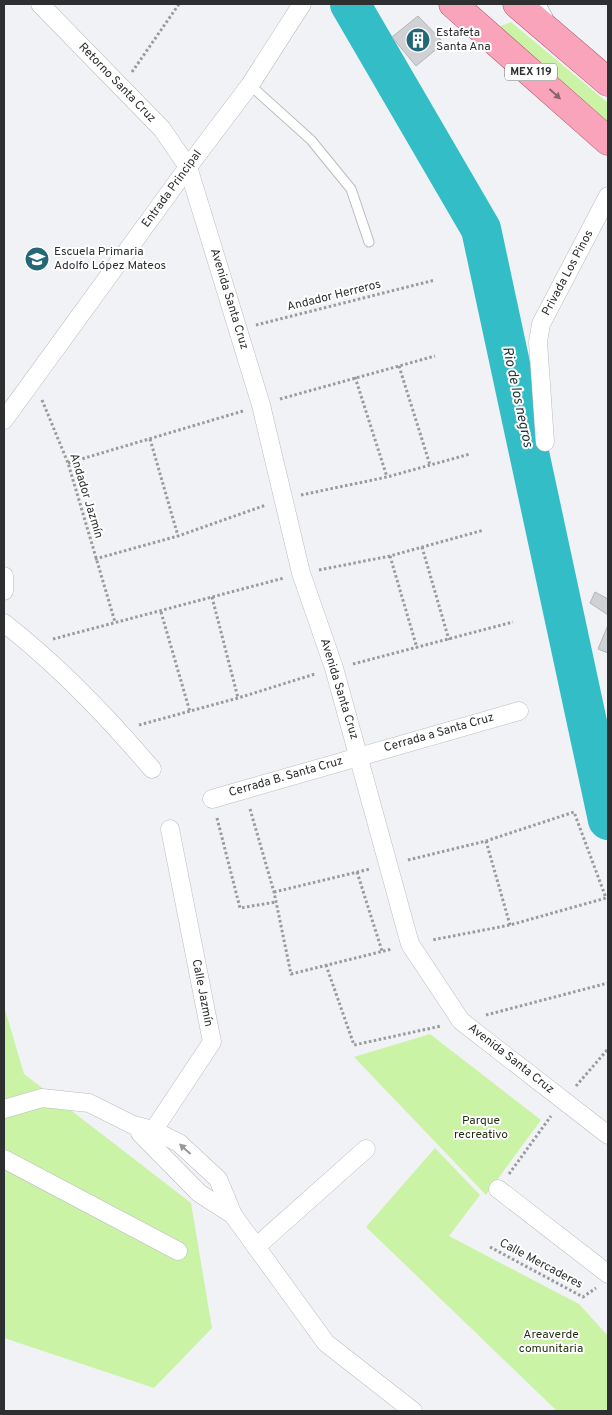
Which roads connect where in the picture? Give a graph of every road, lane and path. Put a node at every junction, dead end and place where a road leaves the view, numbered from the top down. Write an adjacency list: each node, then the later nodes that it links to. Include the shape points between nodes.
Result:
1 (40, 4): 10 (street, Retorno Santa Cruz)
2 (179, 4): 10 (path)
3 (453, 4): 11 (main road, MEX 119, one-way to 11)
4 (517, 4): 7 (main road)
5 (541, 4): 7 (lane)
6 (302, 5): 9 (street, Entrada Principal)
7 (560, 42): 8 (main road)
8 (608, 82)
9 (250, 85): 12 (street, Entrada Principal); 14 (lane, via 312,140 351,188)
10 (121, 87): 12 (street, Retorno Santa Cruz, via 162,129)
11 (608, 141)
12 (188, 167): 16 (street, Avenida Santa Cruz); 20 (street, Entrada Principal)
13 (608, 196): 24 (street, Privada Los Pinos, via 541,324 538,342)
14 (369, 242)
15 (435, 280): 16 (path, Andador Herreros)
16 (238, 329): 21 (street, Avenida Santa Cruz)
17 (435, 356): 18 (path)
18 (399, 366): 19 (path); 27 (path)
19 (355, 377): 21 (path); 28 (path)
20 (33, 379): 22 (street, Entrada Principal); 26 (path, Andador Jazmín)
21 (261, 405): 23 (path); 29 (street, Avenida Santa Cruz)
22 (4, 420)
23 (150, 439): 26 (path); 31 (path)
24 (545, 442)
25 (470, 454): 27 (path)
26 (68, 463): 34 (path, Andador Jazmín)
27 (430, 465): 28 (path)
28 (387, 477): 29 (path)
29 (283, 499): 31 (path); 35 (street, Avenida Santa Cruz)
30 (484, 530): 32 (path)
31 (178, 536): 34 (path)
32 (422, 547): 33 (path); 43 (path)
33 (390, 556): 35 (path); 45 (path)
34 (96, 558): 40 (path, Andador Jazmín)
35 (301, 573): 38 (path); 46 (street, Avenida Santa Cruz)
36 (4, 576): 37 (street)
37 (4, 591)
38 (212, 597): 39 (path); 47 (path)
39 (161, 612): 40 (path); 49 (path)
40 (115, 622): 44 (path)
41 (513, 622): 43 (path)
42 (4, 623): 44 (street)
43 (449, 640): 45 (path)
44 (32, 645): 50 (street)
45 (416, 648): 46 (path)
46 (334, 668): 47 (path); 51 (street, Avenida Santa Cruz)
47 (238, 698): 49 (path)
48 (519, 711): 51 (street, Cerrada a Santa Cruz)
49 (190, 712): 50 (path)
50 (119, 730): 52 (street)
51 (359, 756): 53 (street, Cerrada B. Santa Cruz); 57 (street, Avenida Santa Cruz)
52 (152, 769)
53 (244, 789): 54 (street, Cerrada B. Santa Cruz); 59 (path)
54 (212, 799): 60 (path, via 240,908)
55 (170, 829): 71 (street, Calle Jazmín, via 212,1042)
56 (486, 841): 57 (path); 61 (path); 61 (path, via 574,812 606,898)
57 (387, 866): 58 (path); 62 (street, Avenida Santa Cruz)
58 (358, 872): 59 (path); 63 (path)
59 (274, 892): 60 (path)
60 (276, 902): 64 (path, via 292,974)
61 (510, 925): 62 (path)
62 (410, 944): 63 (path); 66 (street, Avenida Santa Cruz)
63 (382, 951): 64 (path)
64 (326, 966): 66 (path, via 354,1045)
65 (608, 983): 66 (path)
66 (462, 1021): 68 (street, Avenida Santa Cruz)
67 (608, 1049): 68 (path)
68 (563, 1100): 70 (street, Avenida Santa Cruz); 76 (path)
69 (4, 1109): 71 (street, via 42,1098 89,1103)
70 (608, 1135)
71 (150, 1136): 74 (street, one-way to 71, via 179,1144); 75 (street)
72 (366, 1149): 78 (street)
73 (4, 1159): 80 (street)
74 (208, 1169): 75 (street); 77 (street, via 218,1179)
75 (192, 1186): 77 (street)
76 (498, 1189): 81 (street)
77 (233, 1215): 78 (street)
78 (256, 1247): 82 (street, via 326,1343)
79 (490, 1247): 81 (path, Calle Mercaderes, via 583,1297)
80 (178, 1251)
81 (605, 1279)
82 (412, 1411)

